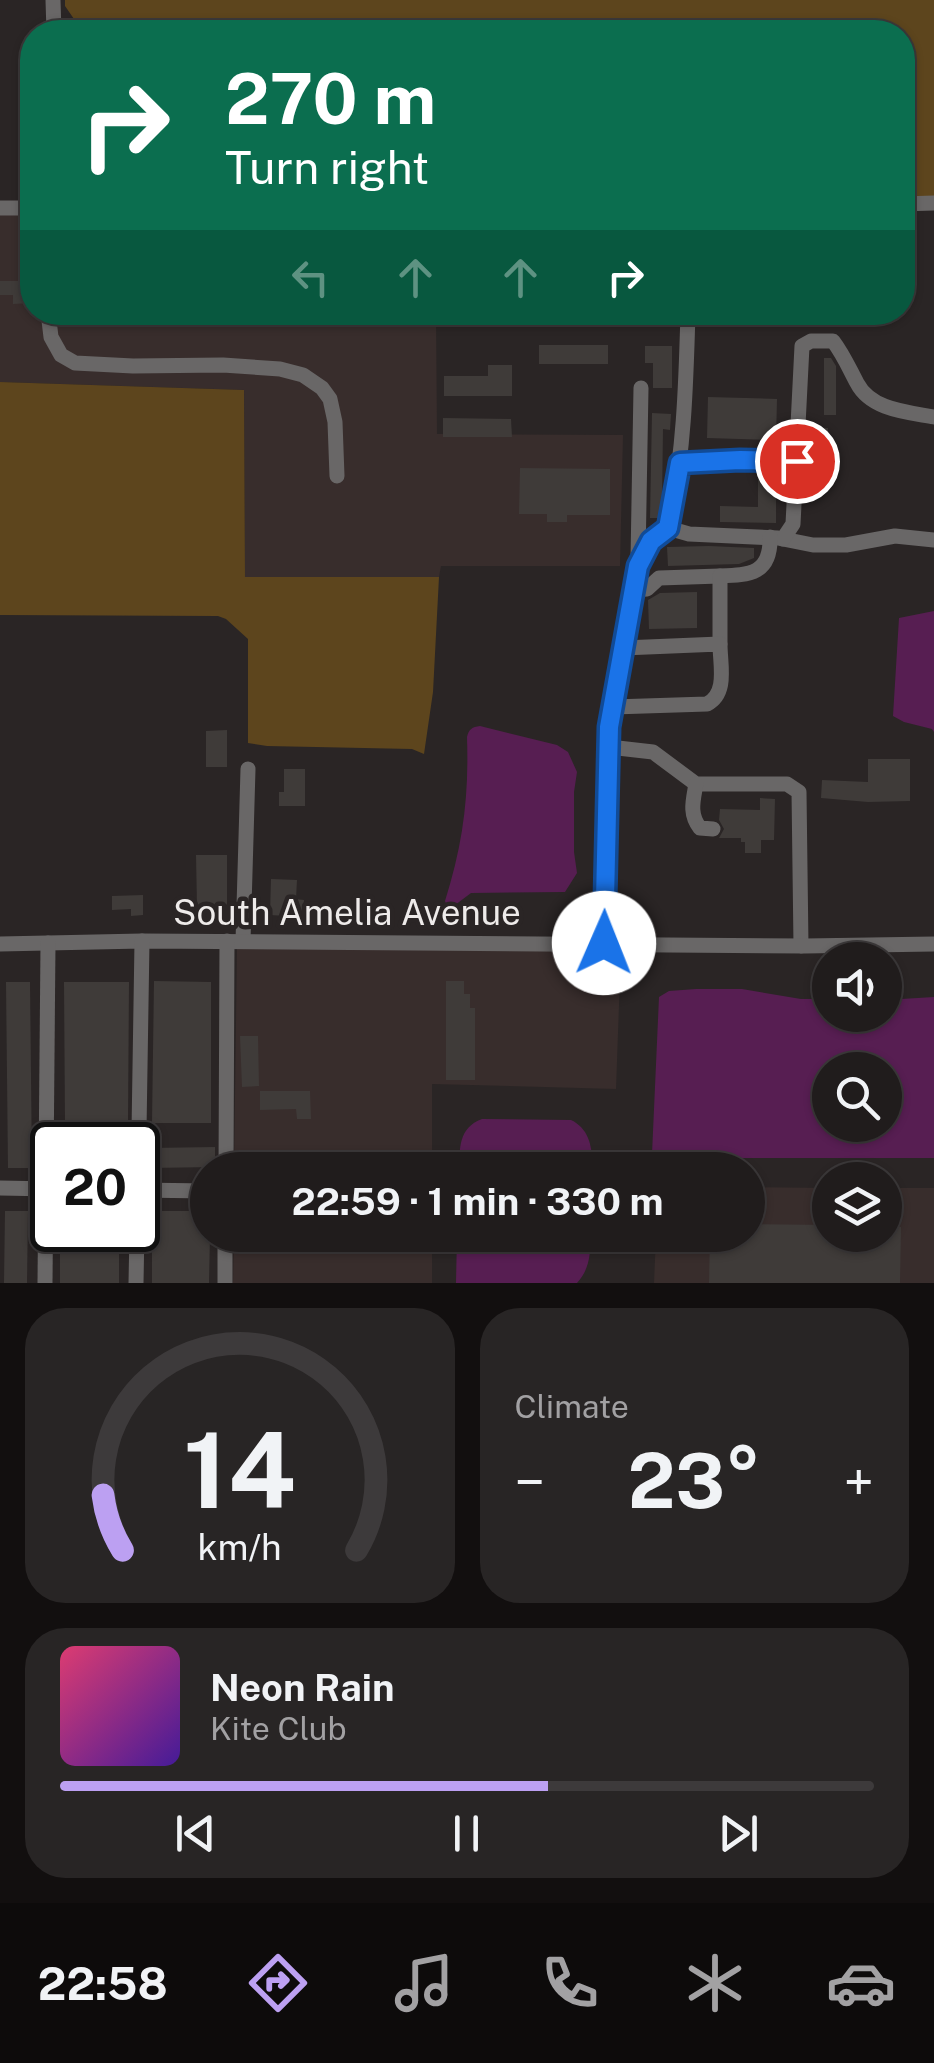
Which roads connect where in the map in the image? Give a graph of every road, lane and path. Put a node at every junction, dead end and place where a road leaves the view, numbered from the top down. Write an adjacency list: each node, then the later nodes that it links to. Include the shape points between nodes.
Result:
1 (50, 325): 7 (street, via 60,355 76,363 303,374 330,399)
2 (688, 325): 6 (street)
3 (641, 388): 11 (street)
4 (934, 417): 5 (street, via 871,399 833,341 811,341 802,346)
5 (797, 461): 6 (street); 9 (street, via 792,524)
6 (680, 463): 8 (street)
7 (337, 476)
8 (668, 528): 9 (street); 11 (street, via 651,541)
9 (776, 538): 10 (street, via 846,546 895,536); 12 (street, via 761,568)
10 (934, 540)
11 (638, 566): 13 (street)
12 (720, 576): 13 (street, via 660,578); 14 (street)
13 (634, 590): 15 (street)
14 (720, 644): 15 (street); 16 (street, via 716,700)
15 (623, 648): 16 (street)
16 (613, 708): 17 (street)
17 (609, 747): 19 (street, via 653,752); 24 (street)
18 (248, 768): 22 (street)
19 (696, 784): 20 (street, via 694,820); 27 (street, via 788,784 798,792)
20 (713, 829)
21 (142, 941): 22 (street, South Amelia Avenue); 23 (street, South Amelia Avenue); 29 (street)
22 (235, 941): 24 (street, South Amelia Avenue); 30 (street)
23 (48, 943): 25 (street, South Amelia Avenue); 28 (street)
24 (604, 943): 27 (street, South Amelia Avenue)
25 (0, 944)
26 (934, 944): 27 (street, South Amelia Avenue)
27 (801, 946)
28 (49, 1122)
29 (139, 1122)
30 (227, 1152)
31 (0, 1188): 32 (street)
32 (30, 1188)
33 (190, 1191): 34 (street)
34 (160, 1192)
35 (46, 1252): 38 (street)
36 (137, 1252): 39 (street)
37 (225, 1252): 40 (street)
38 (45, 1283)
39 (136, 1283)
40 (225, 1283)

